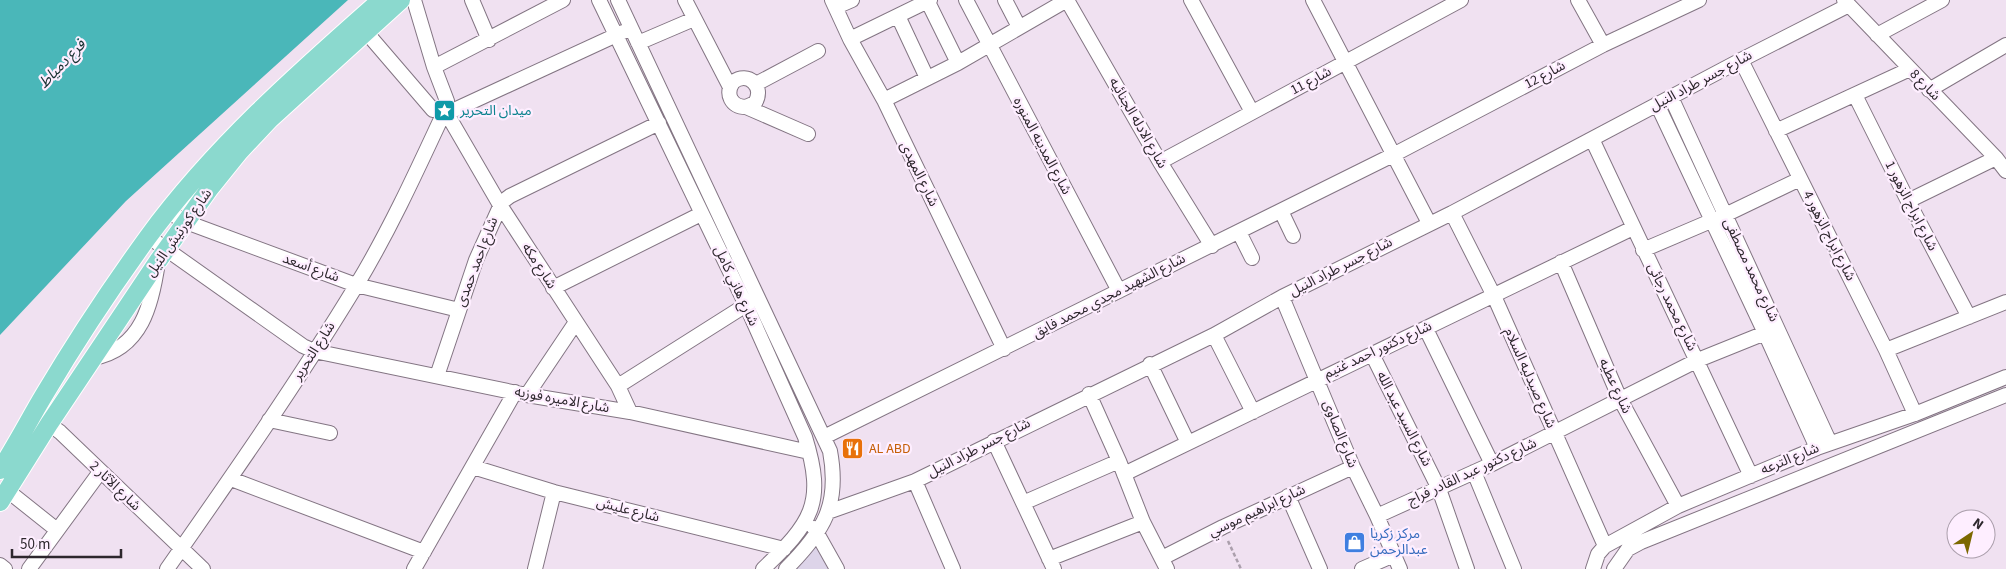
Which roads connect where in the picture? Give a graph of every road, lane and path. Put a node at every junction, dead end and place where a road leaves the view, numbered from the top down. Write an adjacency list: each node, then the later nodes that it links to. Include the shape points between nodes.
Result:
1 (381, 0): 64 (main road, شارع كورنيش النيل, via 233,138)
2 (401, 0): 26 (main road, شارع كورنيش النيل)
3 (414, 0): 39 (street)
4 (472, 0): 30 (street)
5 (564, 0): 30 (street)
6 (599, 0): 27 (street, شارع هاني كامل)
7 (618, 0): 25 (street, شارع هاني كامل)
8 (685, 0): 23 (street)
9 (852, 0): 21 (street)
10 (928, 0): 22 (street); 37 (street)
11 (966, 0): 32 (street, شارع المدينه المنوره)
12 (1005, 0): 24 (street)
13 (1067, 0): 24 (street); 58 (street, شارع الادله الجنائيه)
14 (1191, 0): 51 (street)
15 (1313, 0): 38 (street)
16 (1461, 0): 38 (street, شارع 11)
17 (1578, 0): 33 (street)
18 (1699, 0): 33 (street, شارع 12)
19 (1942, 0): 28 (street)
20 (1846, 3): 28 (street, شارع 8); 36 (street, شارع جسر طراد النيل)
21 (834, 4): 29 (street, شارع المهدى)
22 (898, 16): 29 (street); 41 (street)
23 (694, 18): 31 (street); 43 (street)
24 (1019, 27): 32 (street)
25 (631, 29): 27 (street); 31 (street, شارع هاني كامل)
26 (366, 32): 50 (street, شارع مكه); 68 (main road, شارع كورنيش النيل, via 270,119 239,152)
27 (616, 35): 50 (street); 52 (street, شارع هاني كامل)
28 (1877, 36): 40 (street, شارع 8)
29 (850, 39): 47 (street, شارع المهدى)
30 (490, 40): 39 (street)
31 (638, 43): 80 (street, شارع هاني كامل)
32 (989, 45): 37 (street); 82 (street, شارع المدينه المنوره)
33 (1603, 45): 56 (street, شارع 12)
34 (2006, 45): 44 (street)
35 (818, 51): 42 (street)
36 (1741, 60): 46 (street, شارع جسر طراد النيل); 53 (street, شارع ابراج الزهور 4)
37 (958, 62): 41 (street)
38 (1346, 62): 51 (street, شارع 11); 56 (street)
39 (434, 67): 50 (street)
40 (1910, 69): 44 (street, شارع 8); 45 (street)
41 (927, 78): 47 (street)
42 (756, 84): 43 (street, via 742,78); 49 (street, via 758,98)
43 (730, 86): 49 (street, via 732,101)
44 (1929, 90): 57 (street, شارع 8)
45 (1855, 95): 53 (street); 61 (street, شارع ابراج الزهور 1)
46 (1671, 98): 48 (street, شارع جسر طراد النيل); 67 (street, شارع محمد مصطفى)
47 (884, 100): 93 (street, شارع المهدى)
48 (1657, 104): 55 (street, شارع جسر طراد النيل); 67 (street, شارع محمد مصطفى)
49 (746, 107): 54 (street)
50 (445, 112): 62 (street, شارع مكه); 79 (street, شارع التحرير, via 416,174)
51 (1252, 112): 58 (street, شارع 11)
52 (659, 123): 62 (street, شارع احمد حمدى, via 510,196); 66 (street, شارع هاني كامل)
53 (1776, 131): 60 (street, شارع ابراج الزهور 4)
54 (808, 134)
55 (1592, 139): 65 (street, شارع جسر طراد النيل); 70 (street, شارع محمد رجائى)
56 (1393, 154): 63 (street, شارع الشهيد مجدي محمد فايق); 69 (street)
57 (1996, 158): 59 (street, شارع 8); 61 (street)
58 (1160, 162): 74 (street, شارع الادله الجنائيه)
59 (2006, 171)
60 (1800, 179): 67 (street); 94 (street, شارع ابراج الزهور 4)
61 (1908, 201): 88 (street, شارع ابراج الزهور 1)
62 (500, 205): 81 (street, شارع مكه); 87 (street, شارع احمد حمدى)
63 (1281, 211): 71 (street, شارع الشهيد مجدي محمد فايق); 72 (street)
64 (168, 212): 68 (street, شارع أسعد); 73 (main road, شارع كورنيش النيل)
65 (1452, 213): 69 (street, شارع جسر طراد النيل); 83 (street, شارع صيدليه السلام)
66 (701, 214): 81 (street); 85 (street, شارع هاني كامل)
67 (1719, 217): 75 (street); 91 (street, شارع محمد مصطفى); 120 (street, شارع محمد مصطفى)
68 (186, 222): 76 (main road, شارع كورنيش النيل); 79 (street, شارع أسعد)
69 (1429, 223): 84 (street, شارع جسر طراد النيل)
70 (1633, 228): 75 (street, شارع محمد رجائى); 78 (street, شارع دكتور احمد غنيم)
71 (1239, 232): 74 (street, شارع الشهيد مجدي محمد فايق); 77 (street)
72 (1293, 236)
73 (149, 237): 76 (street, شارع الاميره فوزيه); 99 (main road, شارع كورنيش النيل)
74 (1212, 246): 82 (street, شارع الشهيد مجدي محمد فايق)
75 (1643, 250): 97 (street, شارع محمد رجائى)
76 (163, 255): 95 (street, شارع الاميره فوزيه); 103 (main road, شارع كورنيش النيل)
77 (1252, 258)
78 (1561, 262): 83 (street, شارع دكتور احمد غنيم); 108 (street, شارع عطيه)
79 (356, 285): 87 (street, شارع أسعد); 95 (street, شارع التحرير)
80 (754, 287): 85 (street); 116 (street, شارع هاني كامل)
81 (553, 288): 89 (street, شارع مكه)
82 (1119, 291): 93 (street, شارع الشهيد مجدي محمد فايق)
83 (1494, 296): 90 (street, شارع دكتور احمد غنيم); 114 (street, شارع صيدليه السلام)
84 (1282, 297): 92 (street, شارع جسر طراد النيل); 102 (street, شارع الصاوى)
85 (743, 299): 104 (street); 121 (street, شارع هاني كامل)
86 (2006, 302): 88 (street)
87 (459, 310): 100 (street, شارع احمد حمدى)
88 (1969, 318): 94 (street)
89 (576, 322): 104 (street, شارع مكه); 105 (street)
90 (1426, 329): 96 (street, شارع دكتور احمد غنيم); 123 (street)
91 (1765, 333): 97 (street, شارع دكتور عبد القادر فراج); 120 (street, شارع محمد مصطفى)
92 (1214, 334): 98 (street, شارع جسر طراد النيل); 110 (street)
93 (1004, 349): 116 (street, شارع الشهيد مجدي محمد فايق)
94 (1886, 350): 111 (street, شارع ابراج الزهور 4)
95 (314, 351): 100 (street, شارع الاميره فوزيه); 112 (street, شارع التحرير)
96 (1372, 354): 102 (street, شارع دكتور احمد غنيم); 133 (street, شارع السيد عبد الله)
97 (1698, 360): 108 (street, شارع دكتور عبد القادر فراج); 130 (street, شارع محمد رجائى)
98 (1150, 364): 106 (street, شارع جسر طراد النيل); 119 (street)
99 (58, 374): 103 (main road); 118 (main road, شارع كورنيش النيل)
100 (437, 376): 105 (street, شارع الاميره فوزيه)
101 (2006, 377): 111 (street, شارع الترعه)
102 (1317, 379): 110 (street, شارع دكتور احمد غنيم); 126 (street, شارع الصاوى)
103 (74, 386): 113 (main road, شارع كورنيش النيل)
104 (618, 386): 109 (street, شارع مكه)
105 (521, 394): 109 (street, شارع الاميره فوزيه); 124 (street)
106 (1089, 394): 117 (street, شارع جسر طراد النيل); 125 (street)
107 (2006, 395): 171 (street, شارع الترعه, via 1641,542 1628,549)
108 (1620, 398): 114 (street, شارع دكتور عبد القادر فراج); 138 (street, شارع عطيه)
109 (630, 412): 121 (street, شارع الاميره فوزيه)
110 (1253, 412): 119 (street, شارع دكتور احمد غنيم)
111 (1915, 414): 120 (street, شارع الترعه)
112 (269, 420): 115 (street); 131 (street, شارع التحرير)
113 (49, 424): 128 (street, شارع الآثار 2); 135 (main road, شارع كورنيش النيل)
114 (1554, 432): 123 (street, شارع دكتور عبد القادر فراج); 146 (street, شارع صيدليه السلام)
115 (330, 433)
116 (824, 437): 139 (street, شارع هاني كامل, via 834,473 833,496)
117 (994, 440): 132 (street, شارع جسر طراد النيل); 137 (street)
118 (19, 442): 122 (main road, شارع كورنيش النيل); 127 (main road, شارع كورنيش النيل)
119 (1188, 443): 125 (street, شارع دكتور احمد غنيم)
120 (1824, 446): 130 (street, شارع الترعه)
121 (809, 452): 140 (street, شارع هاني كامل, via 815,475 814,496)
122 (0, 458)
123 (1492, 464): 129 (street, شارع دكتور عبد القادر فراج)
124 (473, 467): 134 (street, شارع عليش); 149 (street)
125 (1121, 467): 137 (street, شارع دكتور احمد غنيم); 142 (street)
126 (1353, 467): 136 (street, شارع ابراهيم موسي); 141 (street, شارع الصاوى)
127 (0, 470)
128 (100, 472): 144 (street); 147 (street, شارع الآثار 2)
129 (1474, 472): 133 (street, شارع دكتور عبد القادر فراج); 169 (street)
130 (1751, 476): 138 (street, شارع الترعه)
131 (231, 479): 147 (street, شارع التحرير); 149 (street)
132 (915, 481): 139 (street, شارع جسر طراد النيل); 163 (street)
133 (1439, 489): 141 (street, شارع دكتور عبد القادر فراج); 168 (street, شارع السيد عبد الله)
134 (554, 492): 148 (street, شارع عليش); 159 (street)
135 (4, 496): 144 (street)
136 (1288, 496): 143 (street, شارع ابراهيم موسي); 165 (street)
137 (1023, 503): 152 (street)
138 (1678, 506): 146 (street, شارع الترعه)
139 (828, 512): 145 (street, شارع هاني كامل)
140 (808, 516): 145 (street); 148 (street, شارع هاني كامل, via 797,535)
141 (1377, 516): 150 (street, شارع الصاوى)
142 (1143, 522): 151 (street); 152 (street)
143 (1222, 527): 151 (street, شارع ابراهيم موسي); 164 (path)
144 (57, 530): 155 (street)
145 (817, 534): 161 (street, شارع هاني كامل); 162 (street)
146 (1605, 546): 170 (street, via 1598,554)
147 (182, 548): 156 (street, شارع التحرير); 157 (street, شارع الآثار 2)
148 (784, 548): 160 (street, شارع هاني كامل)
149 (424, 552): 158 (street)
150 (1394, 555): 166 (street); 167 (street, شارع الصاوى)
151 (1165, 563)
152 (1051, 564)
153 (0, 566): 154 (street)
154 (5, 569)
155 (29, 569)
156 (167, 569)
157 (202, 569)
158 (414, 569)
159 (535, 569)
160 (762, 569)
161 (786, 569)
162 (837, 569)
163 (953, 569)
164 (1241, 569)
165 (1320, 569)
166 (1362, 569)
167 (1400, 569)
168 (1467, 569)
169 (1514, 569)
170 (1593, 569)
171 (1614, 569)

